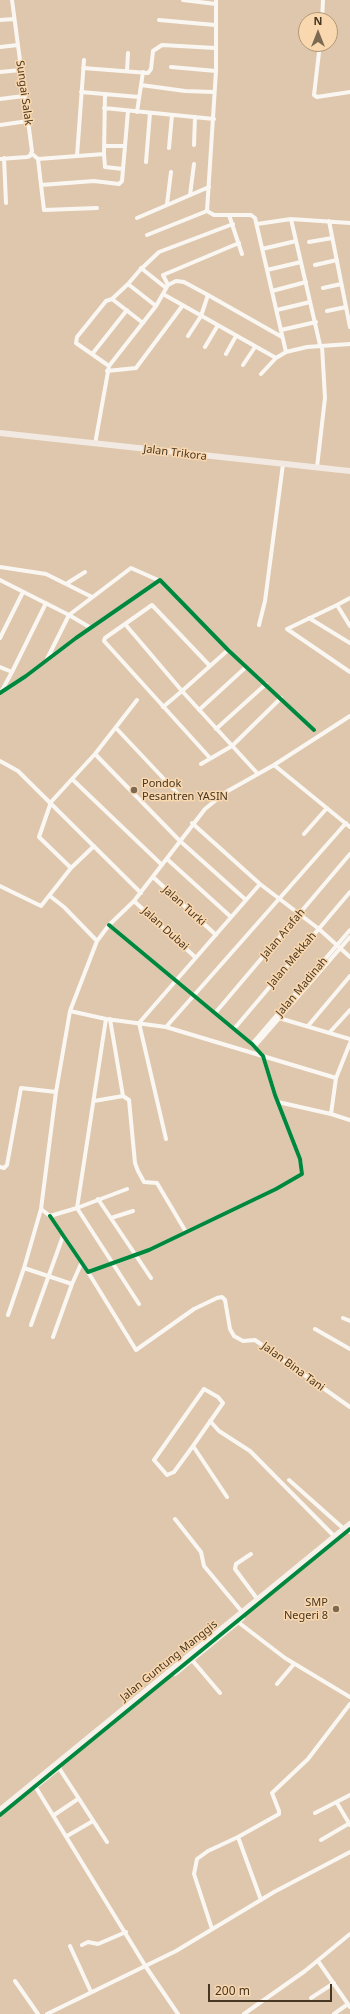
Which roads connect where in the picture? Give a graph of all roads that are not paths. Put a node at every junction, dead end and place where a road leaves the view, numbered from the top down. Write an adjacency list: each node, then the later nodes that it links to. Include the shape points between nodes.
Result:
1 (12, 0): 6 (street, Sungai Salak)
2 (183, 0): 4 (street)
3 (323, 0): 5 (street)
4 (216, 2): 9 (street)
5 (322, 12)
6 (14, 19): 7 (street); 10 (street, Sungai Salak)
7 (0, 20)
8 (159, 20): 9 (street)
9 (215, 25): 12 (street)
10 (18, 45): 11 (street); 18 (street, Sungai Salak)
11 (0, 47)
12 (216, 48): 20 (street); 22 (street, via 162,45 153,51 150,72)
13 (319, 52): 26 (street, via 314,95 317,97)
14 (128, 53): 19 (street)
15 (84, 60): 17 (street)
16 (171, 67): 20 (street)
17 (83, 68): 19 (street); 24 (street)
18 (21, 70): 21 (street); 28 (street, Sungai Salak)
19 (127, 71): 22 (street)
20 (216, 71): 25 (street)
21 (0, 72)
22 (143, 72): 23 (street)
23 (141, 85): 25 (street); 29 (street)
24 (81, 92): 27 (street); 46 (street)
25 (214, 92): 37 (street)
26 (350, 92)
27 (105, 94): 29 (street); 31 (street)
28 (24, 96): 30 (street); 38 (street, Sungai Salak)
29 (139, 97): 33 (street)
30 (0, 98)
31 (104, 108): 32 (street); 41 (street)
32 (128, 111): 33 (street); 42 (street)
33 (137, 112): 34 (street)
34 (150, 113): 35 (street); 49 (street)
35 (172, 115): 36 (street); 43 (street)
36 (195, 117): 37 (street); 40 (street)
37 (214, 118): 54 (street)
38 (28, 121): 39 (street); 44 (street, Sungai Salak)
39 (0, 125)
40 (194, 145)
41 (105, 146): 42 (street); 45 (street)
42 (124, 146): 51 (street)
43 (169, 148)
44 (31, 153): 47 (street, via 27,156); 48 (street)
45 (104, 154): 46 (street); 51 (street, via 105,167)
46 (77, 156): 48 (street)
47 (2, 158): 56 (street)
48 (38, 159): 53 (street)
49 (146, 162)
50 (194, 164): 55 (street)
51 (123, 168): 53 (street, via 122,182 118,185 94,181)
52 (171, 172): 57 (street)
53 (41, 185): 58 (street, via 44,210)
54 (209, 187): 55 (street); 59 (street)
55 (190, 195): 57 (street)
56 (6, 203)
57 (167, 204): 61 (street)
58 (96, 208)
59 (207, 211): 60 (street, via 214,215); 67 (street)
60 (229, 215): 65 (street); 66 (street, via 251,215)
61 (137, 218)
62 (291, 219): 63 (street); 66 (street); 69 (street)
63 (329, 221): 64 (street); 68 (street)
64 (350, 223)
65 (233, 224): 71 (street); 77 (street, via 158,252)
66 (257, 224): 72 (street)
67 (147, 235)
68 (332, 238): 70 (street); 74 (street)
69 (296, 241): 72 (street); 75 (street)
70 (309, 242)
71 (239, 243): 73 (street); 82 (street, via 162,275)
72 (262, 249): 78 (street)
73 (242, 254)
74 (336, 260): 76 (street); 81 (street)
75 (301, 262): 78 (street); 79 (street)
76 (315, 265)
77 (141, 268): 80 (street); 82 (street)
78 (266, 270): 84 (street)
79 (306, 282): 84 (street); 88 (street)
80 (128, 284): 87 (street); 90 (street)
81 (341, 284): 83 (street); 91 (street)
82 (167, 287): 85 (street); 86 (street, via 174,282 182,281)
83 (323, 288)
84 (272, 291): 93 (street)
85 (163, 294): 89 (street); 90 (street)
86 (208, 295): 95 (street); 103 (street)
87 (112, 299): 92 (street); 109 (street, via 106,301 76,339 76,343)
88 (310, 302): 93 (street); 96 (street)
89 (183, 305): 95 (street); 114 (street, via 136,368)
90 (156, 306): 97 (street)
91 (346, 307): 94 (street); 99 (street)
92 (126, 310): 97 (street); 109 (street)
93 (277, 310): 100 (street)
94 (327, 311)
95 (201, 316): 98 (street); 101 (street)
96 (316, 322): 100 (street); 105 (street)
97 (143, 323): 113 (street)
98 (218, 325): 102 (street); 106 (street)
99 (350, 327)
100 (281, 330): 103 (street)
101 (188, 336)
102 (236, 336): 107 (street); 110 (street)
103 (282, 337): 108 (street)
104 (350, 344): 105 (street)
105 (321, 345): 108 (street); 119 (street, via 325,398)
106 (205, 347)
107 (255, 347): 111 (street); 112 (street)
108 (286, 352): 111 (street)
109 (92, 353): 113 (street)
110 (226, 354)
111 (276, 358): 115 (street)
112 (243, 365)
113 (108, 366): 114 (street)
114 (106, 371): 117 (street)
115 (261, 374)
116 (0, 433): 117 (main road, Jalan Trikora)
117 (96, 444): 118 (main road, Jalan Trikora)
118 (283, 464): 119 (main road, Jalan Trikora); 134 (street, via 265,600)
119 (317, 467): 120 (main road, Jalan Trikora)
120 (350, 471)
121 (0, 566): 125 (street, via 38,572)
122 (85, 572): 125 (street)
123 (158, 580): 127 (street, via 131,568); 136 (street); 139 (street, via 162,580)
124 (1, 582): 126 (street)
125 (66, 584): 127 (street)
126 (23, 592): 129 (street); 137 (street)
127 (92, 597): 131 (street)
128 (350, 598): 130 (street)
129 (46, 603): 131 (street); 144 (street)
130 (337, 605): 132 (street); 135 (street)
131 (69, 615): 136 (street); 140 (street)
132 (309, 618): 138 (street); 145 (street, via 287,629)
133 (125, 624): 142 (street, via 152,606); 147 (street); 150 (street, via 104,640)
134 (258, 625)
135 (350, 626)
136 (91, 628): 140 (street)
137 (0, 638)
138 (350, 643)
139 (228, 650): 142 (street); 143 (street)
140 (46, 661): 144 (street, via 0,693)
141 (0, 666): 144 (street)
142 (210, 666): 147 (street)
143 (246, 667): 146 (street); 151 (street)
144 (12, 672)
145 (350, 672)
146 (266, 684): 148 (street); 154 (street)
147 (182, 691): 150 (street); 151 (street)
148 (281, 698): 155 (street); 156 (street)
149 (137, 700): 153 (street)
150 (163, 707): 158 (street)
151 (199, 710): 154 (street)
152 (350, 716): 161 (street)
153 (116, 728): 157 (street); 164 (street)
154 (216, 729): 156 (street)
155 (314, 730)
156 (232, 746): 158 (street); 162 (street)
157 (95, 754): 163 (street); 171 (street)
158 (210, 758): 160 (street)
159 (0, 760): 165 (street, via 18,771)
160 (201, 764)
161 (274, 766): 162 (street); 166 (street)
162 (258, 774): 168 (street, via 216,799)
163 (72, 780): 165 (street); 175 (street)
164 (180, 796)
165 (51, 802): 172 (street); 176 (street, via 39,837)
166 (327, 808): 167 (street); 170 (street)
167 (346, 823): 169 (street); 183 (street)
168 (192, 824): 171 (street); 178 (street)
169 (350, 827)
170 (304, 834)
171 (180, 841): 174 (street); 184 (street)
172 (94, 846): 176 (street); 181 (street)
173 (350, 854): 186 (street, Jalan Arafah)
174 (167, 859): 175 (street); 187 (street)
175 (162, 865): 177 (street)
176 (70, 868): 182 (street)
177 (152, 878): 181 (street); 191 (street, Jalan Turki)
178 (260, 884): 183 (street); 184 (street)
179 (0, 886): 182 (street, via 41,906)
180 (350, 892): 189 (street, Jalan Mekkah)
181 (141, 893): 185 (street)
182 (50, 896): 193 (street)
183 (280, 898): 186 (street); 199 (street)
184 (246, 900): 187 (street)
185 (134, 901): 188 (street); 195 (street, Jalan Dubai)
186 (300, 914): 189 (street); 202 (street, Jalan Arafah)
187 (231, 917): 191 (street)
188 (109, 925): 193 (street); 198 (street)
189 (319, 929): 194 (street); 208 (street, Jalan Mekkah)
190 (350, 930): 194 (street, Jalan Madinah)
191 (216, 934): 195 (street)
192 (350, 937): 194 (street, Jalan Madinah)
193 (97, 941): 201 (street)
194 (338, 947): 196 (street); 203 (street, Jalan Madinah)
195 (195, 957): 198 (street)
196 (350, 957)
197 (350, 976): 206 (street)
198 (176, 981): 199 (street); 205 (street)
199 (194, 995): 202 (street); 207 (street)
200 (350, 1010): 209 (street)
201 (70, 1011): 204 (street); 215 (street)
202 (216, 1012): 208 (street)
203 (278, 1018): 206 (street); 212 (street, Jalan Madinah)
204 (108, 1019): 205 (street); 216 (street); 217 (street)
205 (139, 1023): 207 (street); 221 (street)
206 (308, 1026): 209 (street)
207 (166, 1027): 213 (street)
208 (234, 1028): 212 (street)
209 (330, 1032): 210 (street)
210 (350, 1039)
211 (350, 1043): 214 (street)
212 (254, 1045): 213 (street)
213 (263, 1056): 214 (street); 218 (street)
214 (336, 1078): 219 (street)
215 (56, 1092): 222 (street, via 21,1088 7,1165 4,1168); 226 (street)
216 (123, 1096): 217 (street); 230 (street, via 129,1100 135,1163 141,1179 144,1182 157,1183)
217 (94, 1101): 225 (street)
218 (278, 1102): 219 (street); 230 (street, via 300,1159 302,1174)
219 (330, 1114): 220 (street)
220 (350, 1120)
221 (166, 1139)
222 (0, 1167)
223 (126, 1189): 224 (street)
224 (98, 1199): 225 (street); 229 (street)
225 (77, 1208): 228 (street); 234 (street)
226 (41, 1209): 228 (street); 235 (street)
227 (133, 1211): 229 (street)
228 (50, 1216): 231 (street)
229 (111, 1218): 232 (street)
230 (186, 1232): 232 (street)
231 (63, 1236): 233 (street); 237 (street)
232 (135, 1255): 234 (street); 238 (street)
233 (81, 1264): 236 (street); 239 (street)
234 (112, 1264): 236 (street); 240 (street)
235 (24, 1268): 237 (street); 241 (street)
236 (88, 1272): 248 (street, Jalan Bina Tani, via 136,1350 194,1308 222,1297 234,1336 243,1341 255,1340)
237 (48, 1275): 239 (street); 244 (street)
238 (151, 1278)
239 (72, 1284): 246 (street)
240 (139, 1304)
241 (8, 1315)
242 (343, 1318): 243 (street)
243 (350, 1321)
244 (30, 1325)
245 (315, 1329): 247 (street)
246 (53, 1337)
247 (350, 1349)
248 (350, 1407)
249 (210, 1421): 250 (street); 250 (street, via 223,1401 204,1389 154,1460 164,1473 170,1475); 255 (street, via 219,1431 250,1450)
250 (193, 1446): 252 (street)
251 (289, 1480): 254 (street)
252 (228, 1497)
253 (175, 1519): 258 (street, via 201,1552 204,1566)
254 (348, 1529): 255 (street, Jalan Guntung Manggis); 258 (street, Jalan Guntung Manggis)
255 (335, 1537): 257 (street, Jalan Guntung Manggis)
256 (251, 1554): 257 (street, via 236,1564 235,1569)
257 (258, 1601): 258 (street, Jalan Guntung Manggis)
258 (240, 1617): 259 (street, Jalan Guntung Manggis); 260 (street, via 272,1650); 270 (street, Jalan Guntung Manggis)
259 (192, 1660): 262 (street); 265 (street, Jalan Guntung Manggis)
260 (294, 1664): 261 (street); 263 (street)
261 (277, 1684)
262 (220, 1693)
263 (350, 1697)
264 (350, 1704): 278 (street, via 308,1759 272,1793 279,1814)
265 (59, 1768): 266 (street, Jalan Guntung Manggis); 268 (street)
266 (36, 1786): 270 (street, Jalan Guntung Manggis); 274 (street)
267 (350, 1795): 269 (street)
268 (78, 1799): 274 (street); 275 (street)
269 (336, 1803): 272 (street); 276 (street)
270 (11, 1804): 271 (street, Jalan Guntung Manggis); 273 (street, Jalan Guntung Manggis)
271 (0, 1810)
272 (315, 1813)
273 (0, 1815)
274 (54, 1815): 277 (street)
275 (93, 1821): 277 (street); 280 (street)
276 (350, 1824): 279 (street)
277 (67, 1836): 284 (street)
278 (238, 1837): 282 (street); 283 (street, via 208,1851 195,1863 194,1874)
279 (321, 1840)
280 (107, 1842)
281 (350, 1852): 282 (street)
282 (262, 1900): 283 (street)
283 (212, 1929): 289 (street)
284 (126, 1932): 286 (street, via 98,1944 88,1942); 289 (street)
285 (350, 1934): 288 (street)
286 (82, 1945)
287 (70, 1946): 292 (street)
288 (318, 1960): 291 (street); 298 (street)
289 (146, 1967): 292 (street); 297 (street)
290 (15, 1981): 295 (street)
291 (334, 1983): 293 (street); 294 (street)
292 (91, 1992): 296 (street)
293 (311, 1998)
294 (349, 2005): 299 (street)
295 (38, 2014)
296 (47, 2014)
297 (178, 2014)
298 (244, 2014)
299 (334, 2014)

